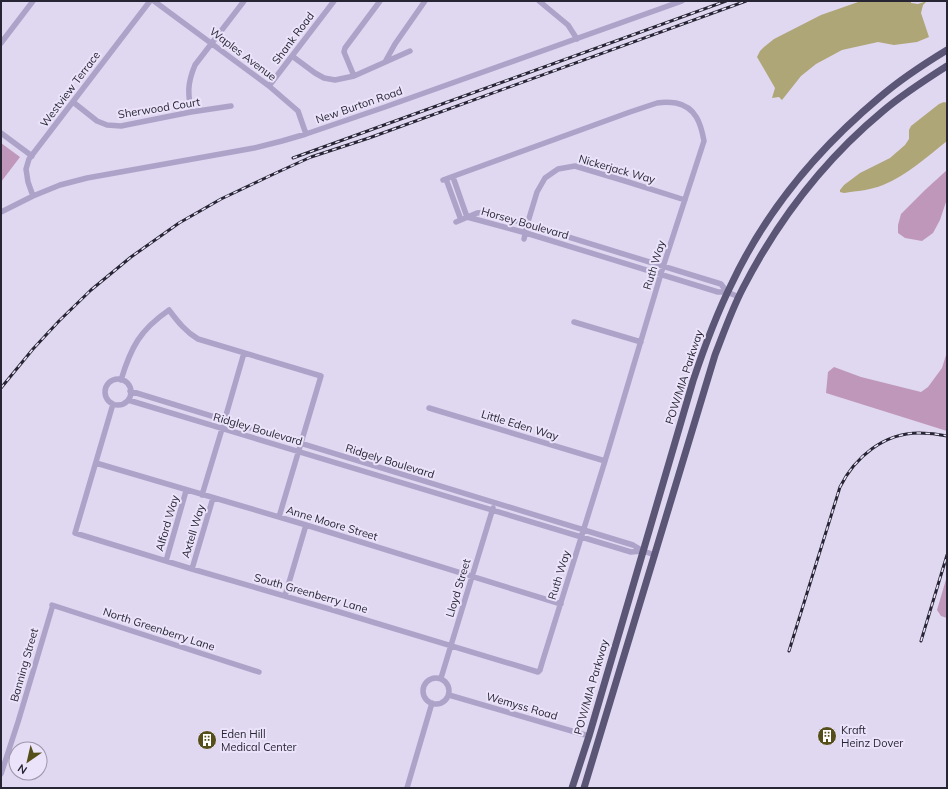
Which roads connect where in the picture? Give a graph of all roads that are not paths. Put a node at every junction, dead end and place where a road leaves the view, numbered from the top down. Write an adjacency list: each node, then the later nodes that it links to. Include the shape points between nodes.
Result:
1 (33, 1): 11 (street)
2 (150, 1): 20 (street, Westview Terrace)
3 (154, 1): 12 (street, Waples Avenue)
4 (244, 1): 12 (street)
5 (334, 1): 15 (street, Shank Road)
6 (380, 1): 18 (street, via 345,48 344,52)
7 (425, 1): 16 (street)
8 (539, 1): 10 (street, via 563,20)
9 (682, 1): 10 (street, New Burton Road)
10 (577, 39): 24 (street, New Burton Road)
11 (1, 43)
12 (212, 43): 19 (street, Waples Avenue); 22 (street, via 191,74 188,91)
13 (947, 50): 36 (main road, POW/MIA Parkway, via 880,96 827,146 766,223)
14 (410, 52): 16 (street)
15 (292, 56): 18 (street, via 324,78 334,80); 19 (street, Shank Road)
16 (385, 62): 18 (street)
17 (947, 66): 37 (main road, POW/MIA Parkway, via 883,111 826,165 777,229)
18 (354, 76)
19 (269, 86): 24 (street, Waples Avenue, via 298,111)
20 (73, 102): 22 (street, Sherwood Court, via 107,125 121,126); 25 (street, Westview Terrace)
21 (231, 106): 22 (street, Sherwood Court)
22 (192, 112)
23 (1, 133): 25 (street)
24 (306, 134): 27 (street, New Burton Road, via 254,148 86,178)
25 (32, 156): 27 (street, Westview Terrace, via 26,169)
26 (453, 177): 28 (street, Ruth Way, via 630,112 669,102 690,109 697,118 704,141); 30 (street); 30 (street, Ruth Way, via 445,180 458,221)
27 (33, 196): 29 (street, New Burton Road)
28 (685, 200): 31 (street, Nickerjack Way, via 575,166 558,169 545,178 537,192); 34 (street, Ruth Way)
29 (1, 212)
30 (467, 217): 31 (street, Horsey Boulevard, via 487,212); 32 (street, Horsey Boulevard)
31 (527, 225): 32 (street); 34 (street, Horsey Boulevard)
32 (526, 233): 33 (street); 35 (street, Horsey Boulevard)
33 (524, 240)
34 (664, 267): 35 (street, Ruth Way); 36 (street, Horsey Boulevard, via 721,284)
35 (661, 274): 36 (street, Horsey Boulevard, via 718,292); 39 (street, Ruth Way)
36 (727, 292): 37 (street, Horsey Boulevard); 64 (main road, POW/MIA Parkway, via 704,347)
37 (739, 297): 65 (main road, POW/MIA Parkway, via 715,355)
38 (574, 322): 39 (street)
39 (642, 342): 50 (street, Ruth Way)
40 (244, 353): 41 (street, via 191,335 169,310 137,340); 46 (street); 48 (street, via 321,376)
41 (121, 380): 42 (street, via 127,383); 44 (street, via 111,382 106,388 106,397)
42 (130, 392): 43 (street); 46 (street, Ridgely Boulevard)
43 (128, 400): 44 (street, via 123,404); 47 (street, Ridgley Boulevard)
44 (114, 404): 51 (street)
45 (429, 408): 50 (street, Little Eden Way)
46 (225, 420): 47 (street); 48 (street, Ridgely Boulevard)
47 (222, 429): 49 (street, Ridgley Boulevard); 56 (street)
48 (300, 444): 49 (street); 52 (street, Ridgely Boulevard)
49 (298, 451): 53 (street, Ridgley Boulevard); 60 (street)
50 (605, 461): 62 (street, Ruth Way)
51 (96, 463): 55 (street, Anne Moore Street); 66 (street, South Greenberry Lane, via 75,533)
52 (373, 466): 53 (street); 58 (street, Ridgely Boulevard)
53 (371, 473): 54 (street, Ridgley Boulevard)
54 (382, 476): 59 (street, Ridgely Boulevard)
55 (186, 491): 56 (street, Anne Moore Street); 66 (street, Alford Way)
56 (202, 495): 57 (street, Anne Moore Street)
57 (213, 498): 60 (street, Anne Moore Street); 67 (street, Axtell Way)
58 (494, 503): 59 (street, Lloyd Street); 62 (street, Ridgely Boulevard)
59 (492, 510): 63 (street, Ridgely Boulevard); 68 (street, Lloyd Street)
60 (278, 517): 61 (street, Anne Moore Street)
61 (306, 525): 68 (street, Anne Moore Street); 69 (street)
62 (583, 530): 63 (street, Ruth Way); 64 (street, Ridgely Boulevard, via 633,545)
63 (581, 537): 64 (street, Ridgely Boulevard, via 631,552); 70 (street, Ruth Way)
64 (643, 551): 65 (street, Ridgely Boulevard); 78 (main road, POW/MIA Parkway)
65 (654, 555): 79 (main road, POW/MIA Parkway)
66 (166, 561): 67 (street, South Greenberry Lane)
67 (192, 569): 69 (street, South Greenberry Lane)
68 (472, 577): 70 (street, Anne Moore Street); 72 (street, Lloyd Street)
69 (285, 596): 72 (street, South Greenberry Lane)
70 (561, 604): 73 (street, Ruth Way)
71 (52, 606): 74 (street, North Greenberry Lane); 80 (street, Banning Street)
72 (451, 646): 73 (street, South Greenberry Lane, via 538,672); 75 (street, Lloyd Street)
73 (540, 670)
74 (259, 672)
75 (441, 678): 76 (street, via 447,683); 77 (street, via 428,680 424,686 424,695)
76 (449, 695): 77 (street, via 444,702); 78 (street, Wemyss Road)
77 (432, 703): 81 (street)
78 (588, 736): 79 (main road); 82 (main road, POW/MIA Parkway)
79 (596, 748): 83 (main road, POW/MIA Parkway)
80 (1, 774)
81 (407, 788)
82 (572, 788)
83 (584, 788)

